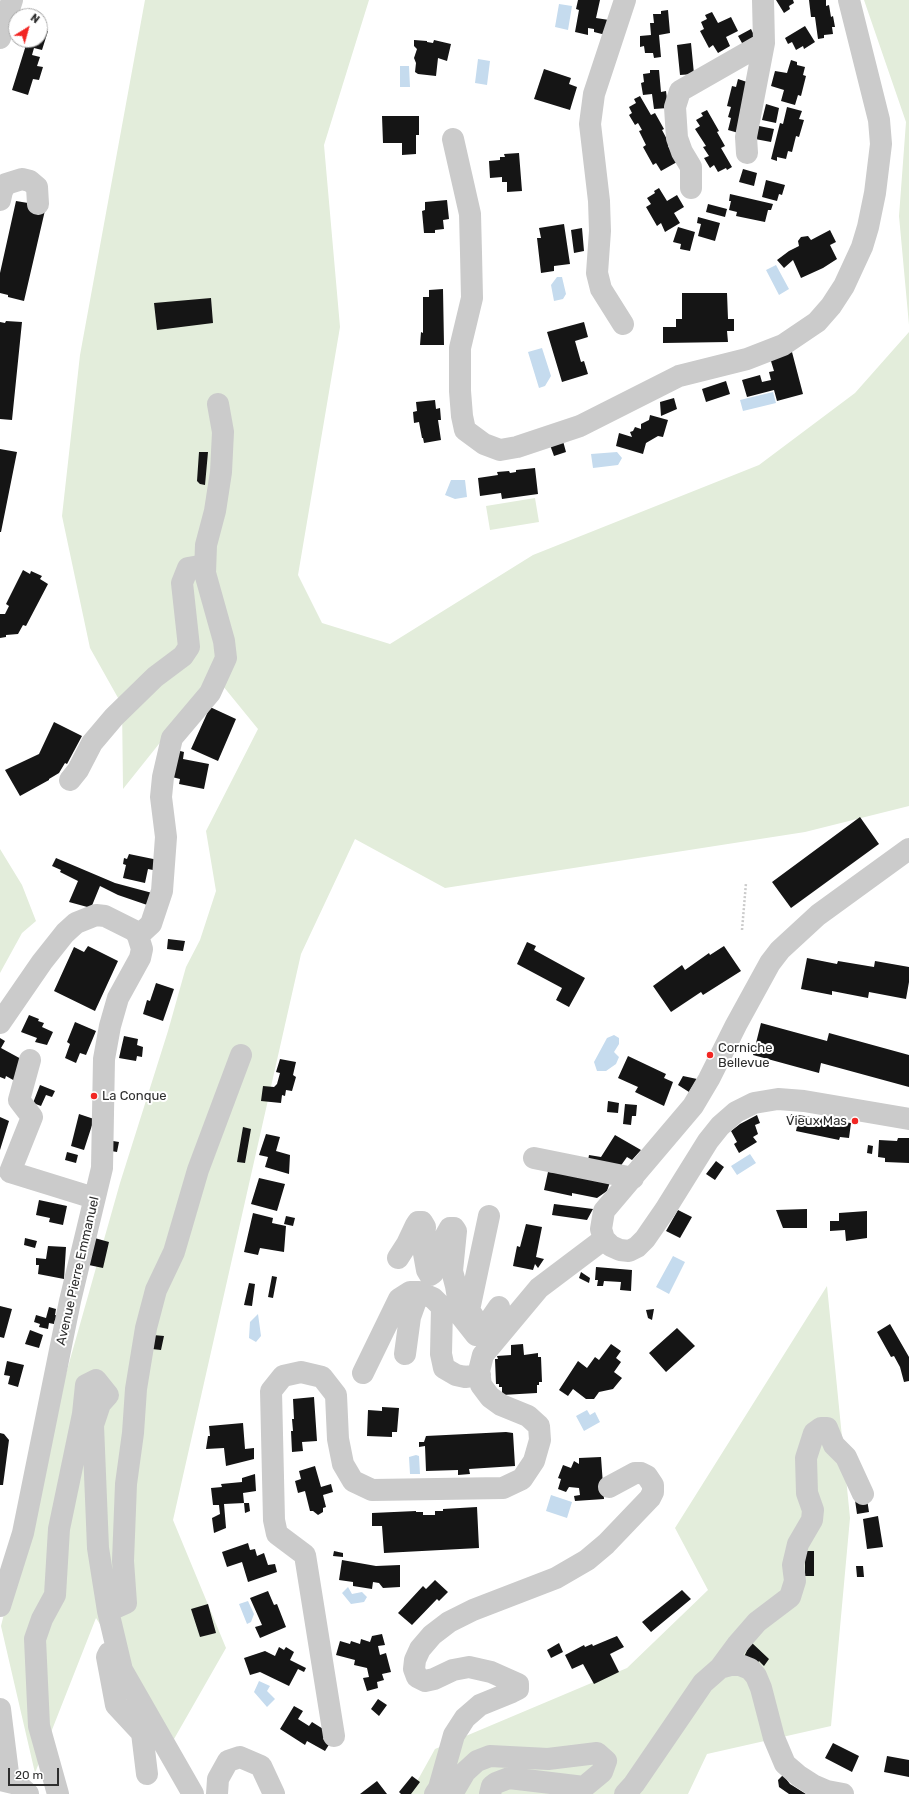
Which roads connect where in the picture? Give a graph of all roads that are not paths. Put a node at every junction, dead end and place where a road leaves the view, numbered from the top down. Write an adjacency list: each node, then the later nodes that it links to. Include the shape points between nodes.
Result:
1 (12, 0): 5 (street)
2 (625, 0): 12 (street, via 594,94 590,124 599,201 597,273 601,289)
3 (763, 0): 6 (street)
4 (848, 0): 7 (street, via 879,120 880,144 875,193 866,234 855,266 832,306 817,322 783,345 747,359 679,376 580,426 517,447 500,450 484,444 465,430 462,416 460,348 472,298 472,253 470,214)
5 (0, 38)
6 (764, 43): 8 (street, via 746,137); 9 (street, via 680,91 675,107 677,138 691,167)
7 (453, 139)
8 (747, 153)
9 (691, 188)
10 (0, 200): 11 (street, via 6,184 22,179 37,187)
11 (38, 204)
12 (622, 324)
13 (218, 404): 14 (street, via 223,432 221,472 206,545)
14 (205, 565): 15 (street, via 188,568 182,583 189,647 183,656 155,677 114,717 92,743); 17 (street, via 226,658 210,693 172,738 161,796 166,837 162,891 151,924)
15 (70, 780)
16 (909, 849): 23 (street, via 818,916 780,950 770,963 693,1106)
17 (138, 936): 18 (street, via 129,927 105,916 96,915 76,923 42,962); 24 (street, Avenue Pierre Emmanuel, via 142,949 140,958 118,998 110,1026 106,1053 102,1168)
18 (0, 1023)
19 (241, 1055): 37 (street, via 198,1170 174,1252 156,1290 146,1328 136,1389 126,1484 123,1561 126,1603)
20 (30, 1060): 24 (street, via 19,1100 32,1117 10,1172)
21 (909, 1119): 26 (street, via 804,1101 778,1099 754,1103 736,1112 720,1126 661,1216 637,1247 629,1251 620,1250)
22 (534, 1158): 23 (street)
23 (633, 1178): 26 (street, via 604,1211 601,1229)
24 (94, 1198): 36 (street, Avenue Pierre Emmanuel, via 70,1300 23,1533)
25 (489, 1216): 30 (street, via 469,1310)
26 (604, 1239): 30 (street, via 539,1288)
27 (398, 1258): 30 (street, via 416,1225 422,1222 425,1227 423,1248 430,1275 433,1273 446,1235 450,1228 454,1228 456,1231 452,1271 461,1316 476,1335)
28 (419, 1292): 31 (street, via 410,1317); 32 (street, via 410,1292 399,1299); 33 (street, via 433,1298 442,1307 441,1354 444,1368 465,1377)
29 (499, 1307): 30 (street)
30 (488, 1336): 33 (street)
31 (405, 1354)
32 (363, 1373)
33 (480, 1375): 41 (street, via 481,1385 490,1397 501,1405 528,1416 539,1426 540,1440 534,1461 522,1479 503,1488 372,1490 353,1481 343,1464 338,1439 336,1395 322,1377 301,1372 283,1376 271,1391 274,1520 277,1534 304,1554)
34 (609, 1487): 49 (street, via 635,1473 641,1473 647,1476 653,1485 653,1492 606,1544 587,1560 556,1578 449,1622 432,1635 420,1649 414,1670 417,1677 424,1681 468,1667 481,1668 518,1684 518,1689 480,1705 465,1718 454,1735)
35 (863, 1494): 39 (street, via 846,1457 834,1445 827,1428 821,1428 814,1433 806,1458 807,1493 813,1510 812,1520 798,1544 794,1565 795,1581 790,1597 757,1622)
36 (0, 1606)
37 (108, 1611): 38 (street); 45 (street, via 98,1548 93,1425 100,1404 108,1395 96,1380 86,1385 83,1414 59,1529 55,1595 35,1639 39,1726)
38 (115, 1639): 42 (street, via 107,1657 113,1693 116,1705 142,1733); 46 (street, via 122,1670)
39 (720, 1668): 52 (street, via 703,1683); 53 (street, via 731,1664 750,1669 761,1688 774,1738 785,1764 813,1785)
40 (0, 1709): 43 (street)
41 (334, 1736)
42 (147, 1774)
43 (5, 1780): 44 (street, via 17,1784)
44 (28, 1794)
45 (58, 1794)
46 (193, 1794)
47 (217, 1794): 48 (street, via 218,1779 228,1761 240,1757 261,1766)
48 (274, 1794)
49 (435, 1794)
50 (452, 1794): 51 (street, via 465,1772 490,1756 548,1759 597,1753 606,1761 602,1772 584,1787 509,1778 496,1782)
51 (490, 1794)
52 (625, 1794)
53 (843, 1794)

